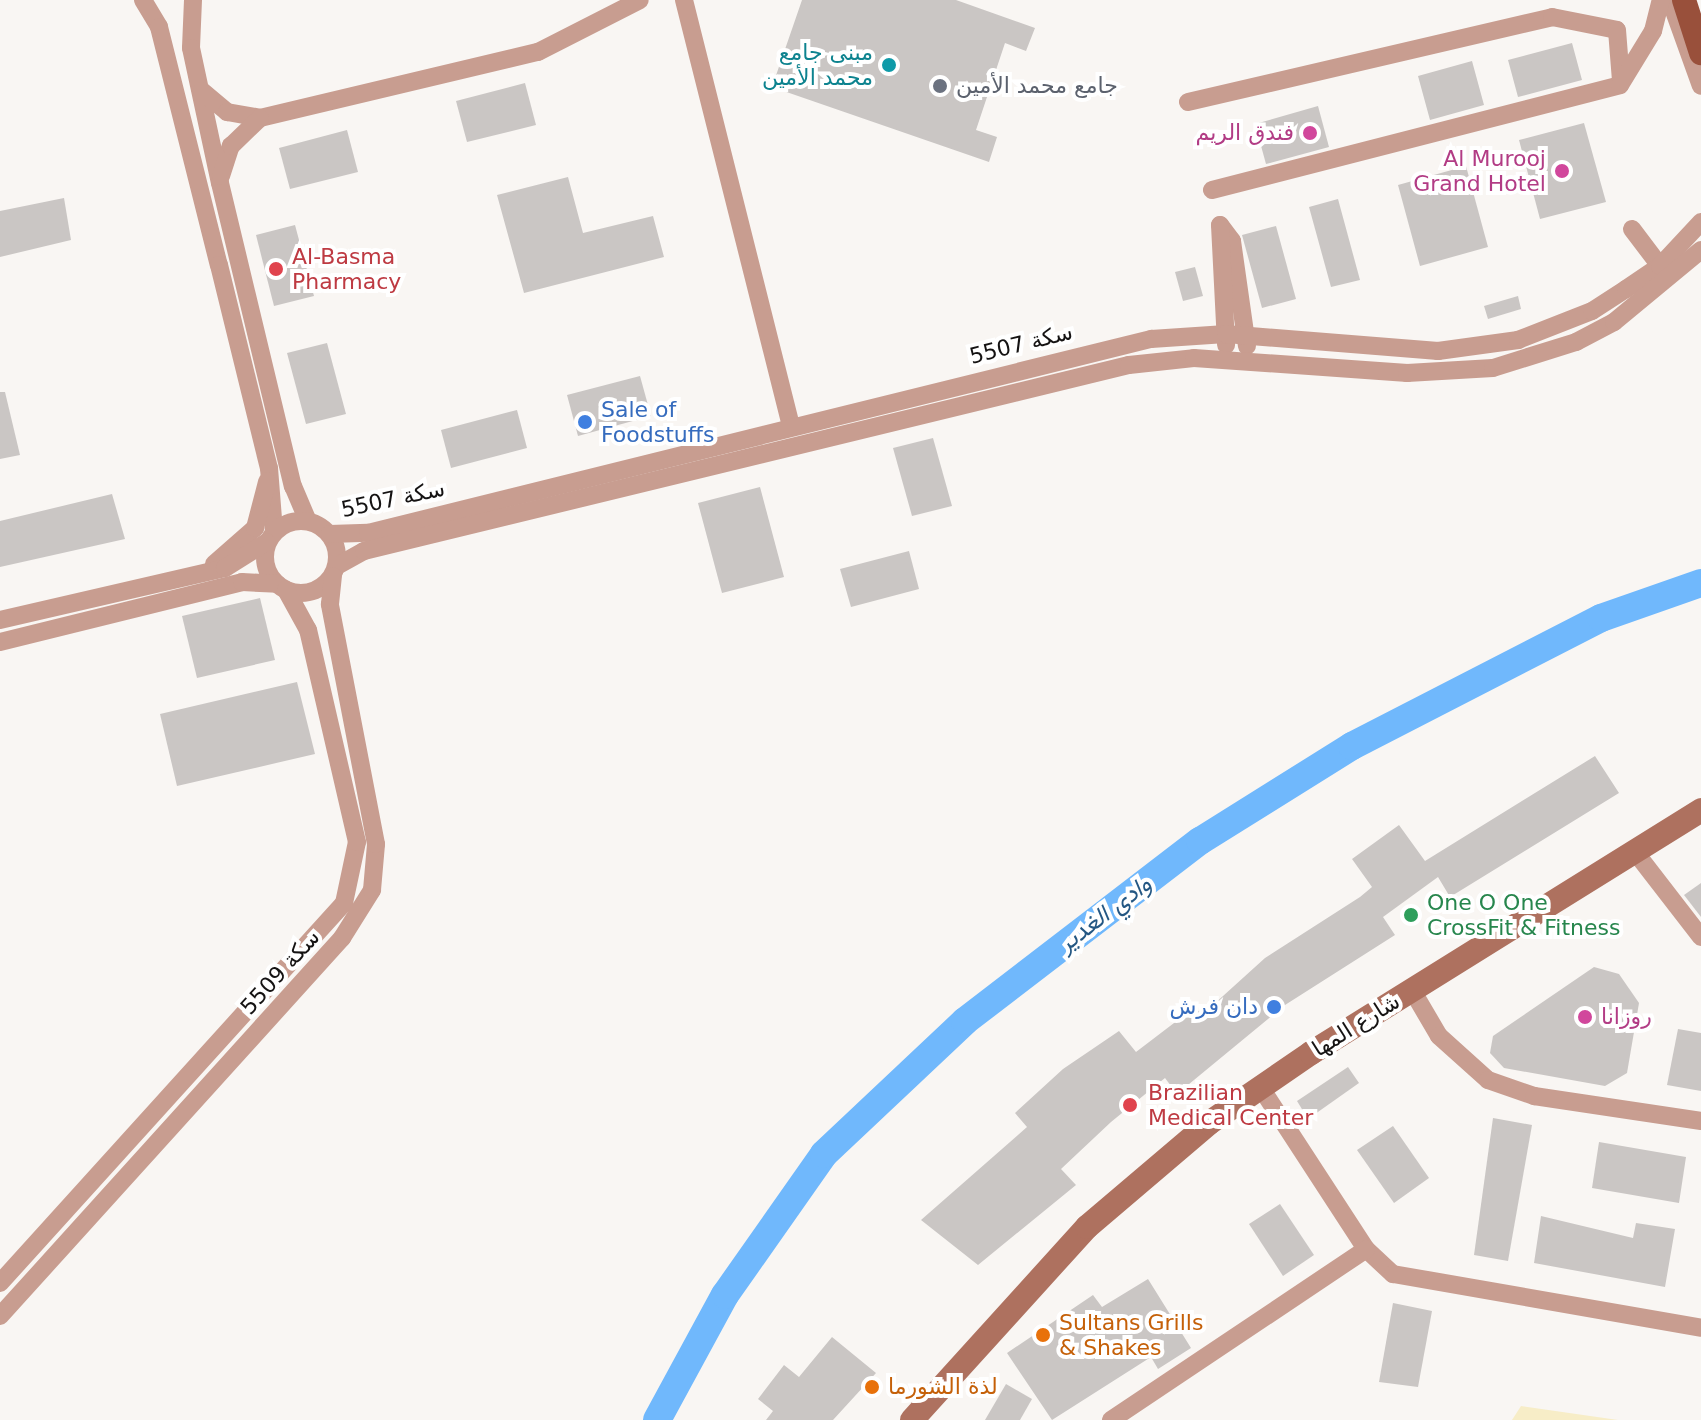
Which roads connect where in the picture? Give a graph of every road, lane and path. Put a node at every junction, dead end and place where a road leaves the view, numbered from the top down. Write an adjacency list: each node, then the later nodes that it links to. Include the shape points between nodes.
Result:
1 (143, 0): 25 (street, via 159,27)
2 (193, 0): 11 (street, via 189,29)
3 (640, 0): 13 (street, via 538,52)
4 (684, 0): 24 (street)
5 (1661, 0): 9 (street, via 1653,31)
6 (1670, 0): 10 (street)
7 (1684, 0): 8 (main road)
8 (1701, 53)
9 (1620, 85): 12 (street, via 1624,66 1617,30 1552,17); 15 (street)
10 (1701, 86)
11 (202, 91): 13 (street, via 227,112); 14 (street)
12 (1188, 102)
13 (260, 118): 14 (street, via 231,146)
14 (220, 183): 26 (street, via 293,486)
15 (1212, 190)
16 (1701, 222): 19 (street, سكة 5507)
17 (1632, 229): 19 (street)
18 (1701, 250): 23 (street, سكة 5507, via 1614,322 1507,364 1407,373)
19 (1660, 266): 21 (street, سكة 5507, via 1556,328 1478,348 1397,350)
20 (1226, 334): 21 (street, سكة 5507); 21 (street, via 1220,225 1232,241); 22 (street); 24 (street, سكة 5507, via 1113,346)
21 (1247, 335): 23 (street)
22 (1225, 360): 23 (street, سكة 5507); 29 (street, سكة 5507, via 1129,365 364,551)
23 (1247, 361)
24 (791, 427): 27 (street, سكة 5507, via 368,533)
25 (269, 468): 28 (street); 30 (street, via 255,528 232,553)
26 (308, 521): 27 (street); 28 (street)
27 (330, 534): 29 (street)
28 (271, 537): 30 (street, via 237,564); 31 (street, via 265,565)
29 (335, 571): 31 (street, via 317,590); 42 (street, سكة 5509, via 330,604 376,844 372,890 342,938)
30 (194, 576): 32 (street)
31 (282, 587): 33 (street, via 242,582); 41 (street, سكة 5509, via 308,630 357,842 344,903)
32 (0, 620)
33 (0, 642)
34 (1701, 810): 35 (street, شارع المها)
35 (1636, 853): 36 (street); 37 (street, شارع المها)
36 (1701, 937)
37 (1412, 990): 38 (street, شارع المها); 39 (street, via 1439,1036 1488,1080 1534,1096)
38 (1261, 1088): 40 (street); 44 (street, شارع المها, via 1186,1141 1087,1227)
39 (1701, 1121)
40 (1366, 1249): 43 (street, via 1410,1281); 45 (street)
41 (0, 1283)
42 (0, 1316)
43 (1701, 1328)
44 (912, 1420)
45 (1111, 1420)

